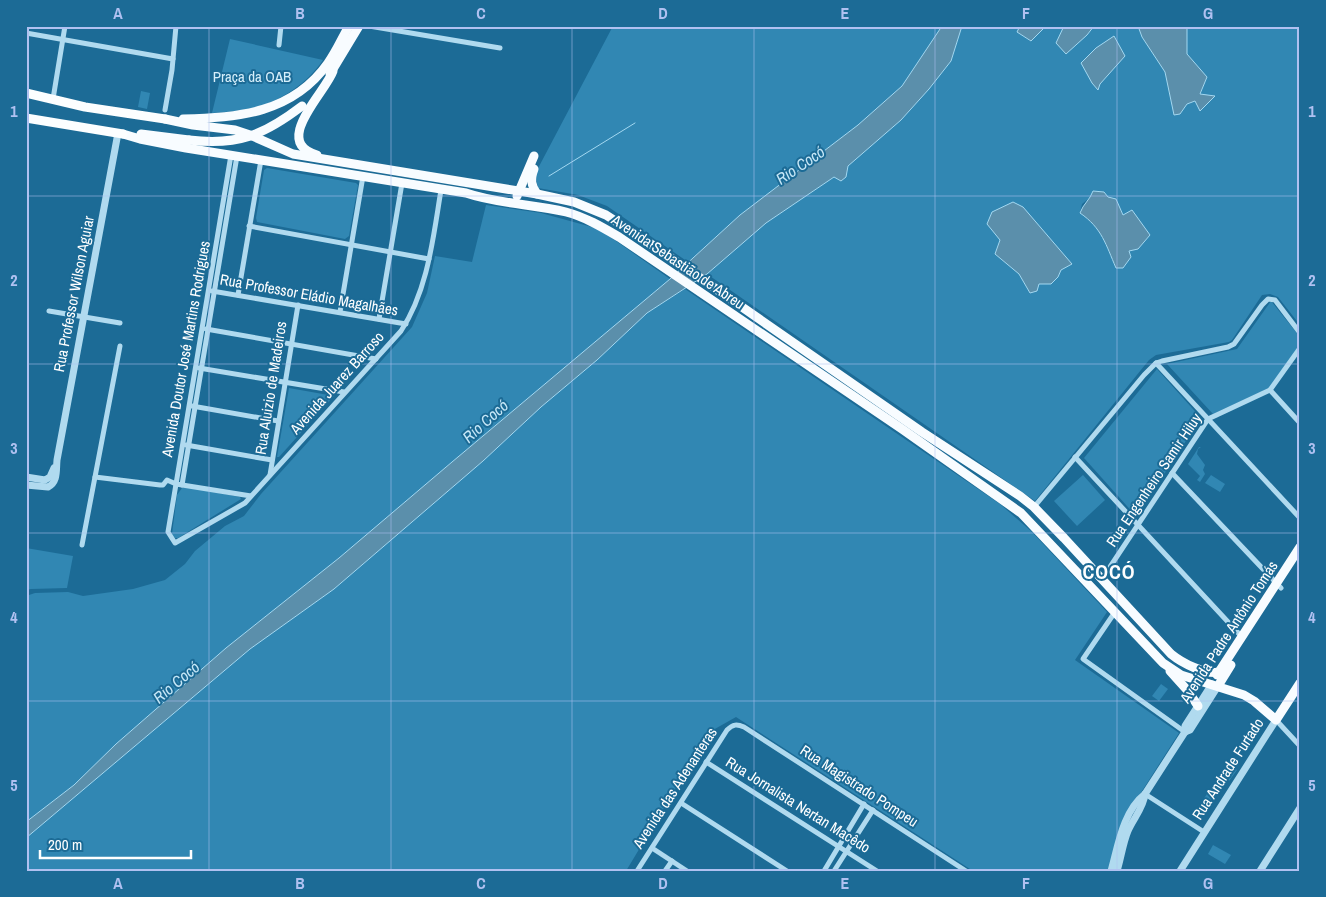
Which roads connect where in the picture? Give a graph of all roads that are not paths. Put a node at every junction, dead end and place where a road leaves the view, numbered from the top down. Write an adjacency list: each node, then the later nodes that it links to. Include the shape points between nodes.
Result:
1 (65, 26): 8 (street)
2 (176, 26): 11 (street)
3 (281, 26): 9 (street)
4 (349, 26): 15 (main road, via 321,72 303,89 278,104 259,112 235,116 212,118)
5 (359, 26): 12 (main road)
6 (369, 26): 10 (street)
7 (26, 33): 8 (street)
8 (62, 40): 11 (street); 14 (street)
9 (279, 45)
10 (500, 48)
11 (172, 60): 15 (street)
12 (333, 71): 17 (main road, bridge, via 302,106 278,124 253,135 223,141); 19 (main road, via 299,130 300,141 305,148)
13 (28, 94): 14 (highway)
14 (53, 99): 15 (highway, via 105,111)
15 (165, 114): 19 (main road, Avenida Sebastião de Abreu, via 192,125 235,130 288,152)
16 (26, 118): 17 (highway)
17 (121, 134): 18 (main road, Avenida Sebastião de Abreu); 42 (street, Rua Professor Wilson Aguiar)
18 (234, 156): 20 (main road, Avenida Sebastião de Abreu); 37 (street, Avenida Doutor José Martins Rodrigues)
19 (324, 158): 22 (main road, Avenida Sebastião de Abreu)
20 (261, 160): 24 (main road, Avenida Sebastião de Abreu); 33 (street)
21 (535, 160): 27 (main road, via 522,179); 30 (main road, via 531,182); 31 (main road)
22 (375, 167): 23 (main road, Avenida Sebastião de Abreu); 25 (main road)
23 (405, 173): 26 (main road); 27 (main road, Avenida Sebastião de Abreu)
24 (363, 176): 25 (main road, Avenida Sebastião de Abreu); 34 (street)
25 (373, 177): 26 (main road, Avenida Sebastião de Abreu)
26 (402, 183): 28 (main road, Avenida Sebastião de Abreu); 35 (street)
27 (506, 189): 31 (main road, Avenida Sebastião de Abreu)
28 (441, 190): 29 (main road, Avenida Sebastião de Abreu); 36 (street, Avenida Juarez Barroso)
29 (466, 193): 31 (main road); 32 (main road, Avenida Sebastião de Abreu)
30 (537, 194): 31 (main road, Avenida Sebastião de Abreu); 62 (main road, Avenida Sebastião de Abreu, via 574,202 606,215)
31 (520, 195): 32 (main road)
32 (564, 212): 61 (main road, Avenida Sebastião de Abreu, via 601,226 651,258)
33 (249, 226): 34 (street); 38 (street)
34 (351, 245): 35 (street); 41 (street)
35 (390, 252): 36 (street); 43 (street)
36 (429, 259): 45 (street, Avenida Juarez Barroso, via 419,297)
37 (211, 291): 38 (street, Rua Professor Eládio Magalhães); 46 (street, Avenida Doutor José Martins Rodrigues)
38 (238, 295): 39 (street, Rua Professor Eládio Magalhães)
39 (298, 305): 41 (street, Rua Professor Eládio Magalhães); 48 (street, Rua Aluizio de Madeiros)
40 (49, 311): 42 (street)
41 (340, 312): 43 (street, Rua Professor Eládio Magalhães)
42 (84, 317): 44 (street); 66 (street, Rua Professor Wilson Aguiar)
43 (379, 319): 45 (street, Rua Professor Eládio Magalhães)
44 (120, 323)
45 (406, 324): 51 (street, Avenida Juarez Barroso)
46 (205, 329): 48 (street); 53 (street, Avenida Doutor José Martins Rodrigues)
47 (1300, 333): 52 (street, via 1275,300 1268,299 1232,345)
48 (291, 344): 51 (street); 54 (street, Rua Aluizio de Madeiros)
49 (120, 346): 72 (street)
50 (1300, 348): 55 (street, Rua Engenheiro Samir Hiluy)
51 (376, 359): 56 (street, Avenida Juarez Barroso)
52 (1156, 363): 58 (street); 65 (street)
53 (198, 368): 54 (street); 57 (street, Avenida Doutor José Martins Rodrigues)
54 (285, 383): 56 (street); 59 (street, Rua Aluizio de Madeiros)
55 (1270, 390): 58 (street, Rua Engenheiro Samir Hiluy); 60 (street)
56 (344, 392): 70 (street, Avenida Juarez Barroso)
57 (192, 406): 59 (street); 63 (street, Avenida Doutor José Martins Rodrigues)
58 (1208, 419): 69 (street, Rua Engenheiro Samir Hiluy); 77 (street)
59 (278, 421): 67 (street, Rua Aluizio de Madeiros)
60 (1300, 423)
61 (902, 429): 62 (main road, via 926,440); 64 (main road, Avenida Sebastião de Abreu)
62 (933, 439): 68 (main road, Avenida Sebastião de Abreu)
63 (185, 445): 67 (street); 73 (street, Avenida Doutor José Martins Rodrigues)
64 (944, 458): 68 (main road, via 944,454 950,453); 85 (main road, Avenida Sebastião de Abreu, via 1026,518)
65 (1075, 458): 76 (street); 78 (street)
66 (57, 460): 71 (street, via 48,479); 74 (street, Rua Professor Wilson Aguiar, via 52,486)
67 (272, 460): 70 (street, Rua Aluizio de Madeiros)
68 (968, 461): 76 (main road, Avenida Sebastião de Abreu)
69 (1172, 473): 78 (street, Rua Engenheiro Samir Hiluy); 84 (street)
70 (270, 476): 75 (street, Avenida Juarez Barroso)
71 (26, 477)
72 (95, 477): 73 (street, via 160,485 167,480); 80 (street)
73 (179, 484): 75 (street); 79 (street, Avenida Doutor José Martins Rodrigues, via 168,532)
74 (26, 485)
75 (251, 496): 79 (street, Avenida Juarez Barroso, via 240,507)
76 (1034, 507): 83 (main road, Avenida Sebastião de Abreu)
77 (1300, 518)
78 (1138, 525): 83 (street, Rua Engenheiro Samir Hiluy); 86 (street)
79 (177, 542)
80 (82, 545)
81 (1300, 548): 84 (main road, Avenida Padre Antônio Tomás)
82 (1300, 558): 84 (main road, Avenida Padre Antônio Tomás)
83 (1102, 579): 88 (main road, Avenida Sebastião de Abreu, via 1171,654 1185,664)
84 (1278, 586): 86 (main road, Avenida Padre Antônio Tomás); 90 (main road, Avenida Padre Antônio Tomás)
85 (1115, 611): 87 (main road, Avenida Sebastião de Abreu); 94 (street, via 1083,658)
86 (1242, 638): 88 (main road, Avenida Padre Antônio Tomás)
87 (1163, 663): 90 (main road, via 1181,675); 91 (main road)
88 (1220, 672): 90 (main road, Avenida Padre Antônio Tomás)
89 (1300, 683): 92 (main road, Rua Andrade Furtado)
90 (1215, 685): 91 (street, Avenida Padre Antônio Tomás); 92 (main road, via 1244,695); 94 (street, Avenida Padre Antônio Tomás, via 1190,730)
91 (1198, 706): 94 (street, Avenida Padre Antônio Tomás, via 1185,726)
92 (1276, 720): 95 (street); 102 (street, Rua Andrade Furtado)
93 (738, 724): 96 (street, Avenida das Adenanteras, via 727,730); 99 (street, Rua Magistrado Pompeu)
94 (1185, 732): 97 (street, Avenida Padre Antônio Tomás)
95 (1300, 746)
96 (706, 762): 98 (street, Avenida das Adenanteras); 103 (street, Rua Jornalista Nertan Macêdo)
97 (1145, 794): 102 (street); 115 (street, Avenida Padre Antônio Tomás, via 1138,800 1124,826); 116 (street, Avenida Padre Antônio Tomás, via 1127,834)
98 (681, 803): 104 (street, Avenida das Adenanteras); 110 (street)
99 (864, 804): 101 (street, Rua Magistrado Pompeu); 103 (street)
100 (1300, 808): 118 (street)
101 (873, 810): 105 (street); 114 (street, Rua Magistrado Pompeu)
102 (1204, 832): 117 (street, Rua Andrade Furtado)
103 (839, 846): 105 (street, Rua Jornalista Nertan Macêdo); 111 (street)
104 (652, 848): 106 (street); 107 (street, Avenida das Adenanteras)
105 (847, 850): 112 (street); 113 (street, Rua Jornalista Nertan Macêdo)
106 (672, 861): 108 (street); 109 (street)
107 (637, 871)
108 (665, 871)
109 (687, 871)
110 (787, 871)
111 (824, 871)
112 (834, 871)
113 (877, 871)
114 (966, 871)
115 (1111, 871)
116 (1117, 871)
117 (1180, 871)
118 (1260, 871)

